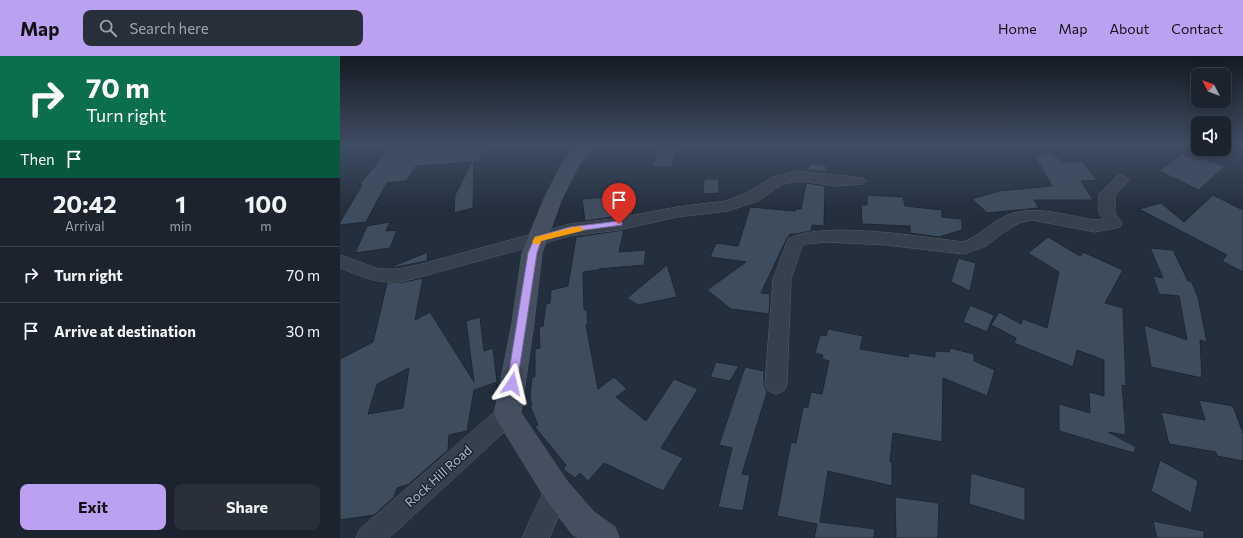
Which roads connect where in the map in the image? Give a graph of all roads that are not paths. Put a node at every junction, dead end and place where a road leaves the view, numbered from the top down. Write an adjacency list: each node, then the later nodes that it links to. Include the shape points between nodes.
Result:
1 (569, 166): 4 (street, via 552,201)
2 (1121, 180): 6 (street, via 1107,194 1107,213 1114,223 1095,226 1032,215 1014,218 980,242 964,248 886,239 828,236 801,239 794,243 782,279)
3 (858, 181): 4 (street, via 799,176 778,180 752,197 728,206 570,230)
4 (538, 239): 5 (street, via 393,277 366,272 351,263); 7 (street, via 532,253)
5 (340, 261)
6 (776, 384)
7 (507, 415): 8 (street); 9 (street, Rock Hill Road)
8 (557, 491): 10 (street); 11 (street, via 583,523)
9 (369, 538)
10 (535, 538)
11 (604, 538)

